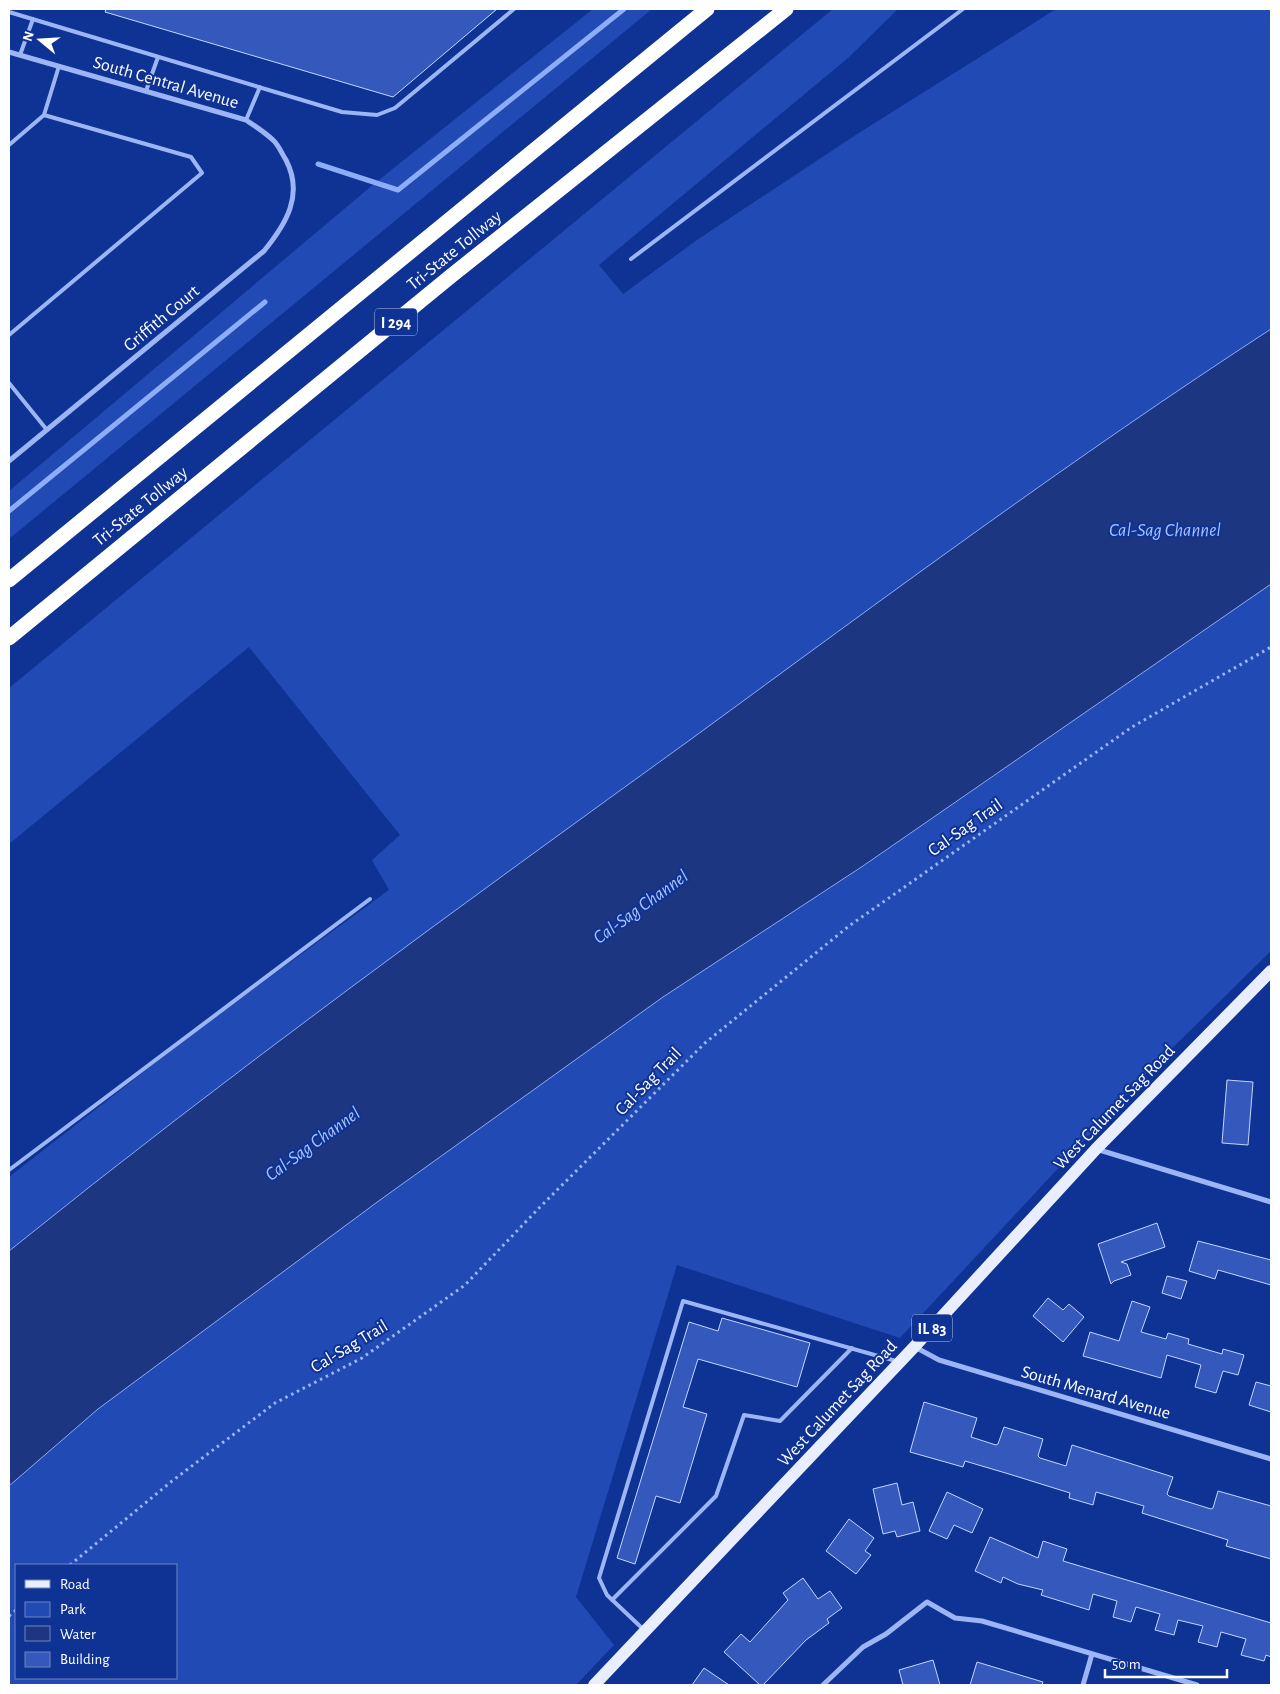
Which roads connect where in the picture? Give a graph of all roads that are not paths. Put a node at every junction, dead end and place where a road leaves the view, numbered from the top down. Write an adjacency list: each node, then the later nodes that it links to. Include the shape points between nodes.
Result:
1 (514, 9): 11 (lane, via 395,108 377,115 342,112)
2 (707, 9): 22 (highway, Tri-State Tollway / I 294)
3 (786, 9): 23 (highway, Tri-State Tollway / I 294, via 451,276)
4 (963, 9): 17 (lane)
5 (9, 12): 6 (lane)
6 (33, 19): 8 (lane); 9 (lane)
7 (9, 52): 8 (street, South Central Avenue)
8 (20, 55): 10 (street, South Central Avenue)
9 (158, 57): 11 (lane); 12 (lane)
10 (58, 66): 12 (street, South Central Avenue); 13 (lane)
11 (260, 87): 14 (lane)
12 (146, 91): 14 (street, South Central Avenue)
13 (44, 115): 15 (lane); 18 (lane, via 191,157 202,173)
14 (246, 120): 16 (street, South Central Avenue, via 275,141)
15 (9, 145)
16 (292, 173): 20 (street, Griffith Court, via 294,189 290,211 282,229 264,251)
17 (631, 259)
18 (9, 335)
19 (9, 383): 20 (lane)
20 (47, 430): 21 (street, Griffith Court)
21 (9, 461)
22 (9, 580)
23 (9, 638)
24 (370, 899): 27 (lane)
25 (1271, 971): 26 (main road, West Calumet Sag Road / IL 83)
26 (1096, 1148): 28 (street); 29 (main road, West Calumet Sag Road / IL 83)
27 (9, 1170)
28 (1271, 1202)
29 (914, 1347): 31 (main road, West Calumet Sag Road / IL 83); 32 (street, South Menard Avenue, via 939,1360)
30 (852, 1348): 31 (lane); 33 (lane, via 780,1421 744,1415 716,1496); 33 (lane, via 683,1301 599,1578)
31 (900, 1362): 34 (main road, West Calumet Sag Road / IL 83)
32 (1271, 1459)
33 (612, 1600): 34 (lane)
34 (646, 1631): 36 (main road, West Calumet Sag Road / IL 83)
35 (1092, 1654): 37 (street, via 982,1621 956,1618 927,1602 886,1634 863,1647); 38 (street); 39 (street)
36 (594, 1685)
37 (823, 1685)
38 (1083, 1685)
39 (1197, 1685)

